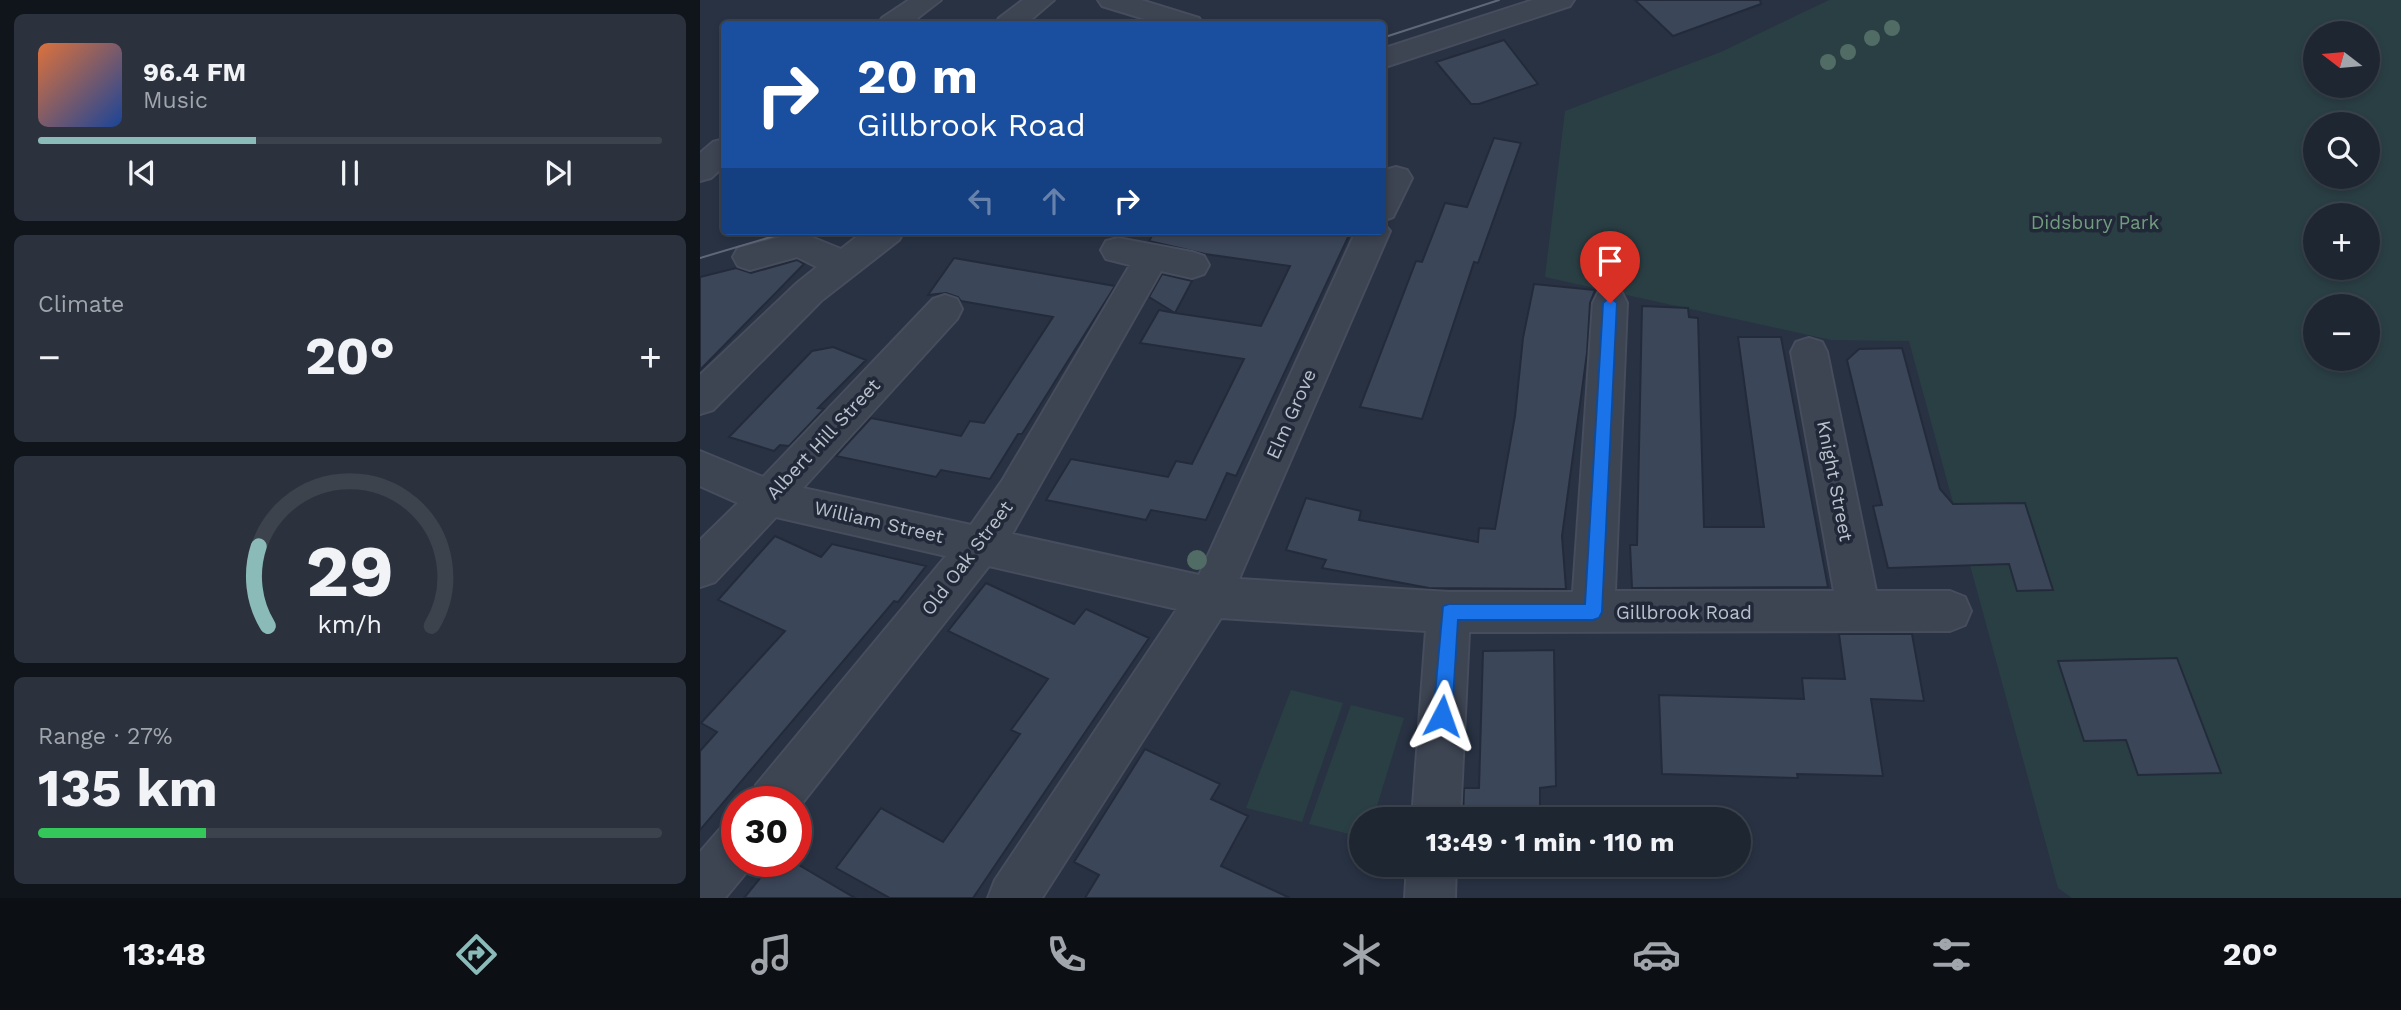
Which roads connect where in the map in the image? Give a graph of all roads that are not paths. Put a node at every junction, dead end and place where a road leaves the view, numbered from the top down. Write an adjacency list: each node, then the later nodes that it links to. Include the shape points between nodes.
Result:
1 (1040, 0): 6 (street)
2 (1112, 0): 7 (street)
3 (1559, 0): 8 (street)
4 (909, 12): 5 (street)
5 (932, 21)
6 (1013, 21)
7 (1179, 21)
8 (1386, 59)
9 (721, 152): 10 (street)
10 (700, 170)
11 (1396, 178): 12 (street)
12 (1386, 200)
13 (882, 235): 16 (street)
14 (1371, 235): 26 (street, Elm Grove)
15 (750, 257): 16 (street, via 799,244)
16 (844, 264): 21 (street)
17 (1192, 265): 24 (street, Old Oak Street, via 1135,253 1016,493)
18 (1610, 303): 30 (street)
19 (945, 309): 23 (street, Albert Hill Street)
20 (1809, 352): 27 (street, Knight Street)
21 (700, 398)
22 (700, 468): 23 (street, William Street)
23 (769, 498): 24 (street, William Street); 25 (street, Albert Hill Street)
24 (981, 545): 26 (street); 31 (street, Old Oak Street)
25 (700, 568)
26 (1210, 597): 29 (street, Gillbrook Road); 36 (street, Elm Grove)
27 (1859, 611): 28 (street, Gillbrook Road); 30 (street, Gillbrook Road)
28 (1950, 611)
29 (1449, 612): 30 (street, Gillbrook Road); 32 (street)
30 (1593, 612)
31 (786, 786)
32 (1437, 807)
33 (721, 865): 35 (street)
34 (1432, 877): 37 (street)
35 (700, 890)
36 (1013, 898)
37 (1430, 898)

